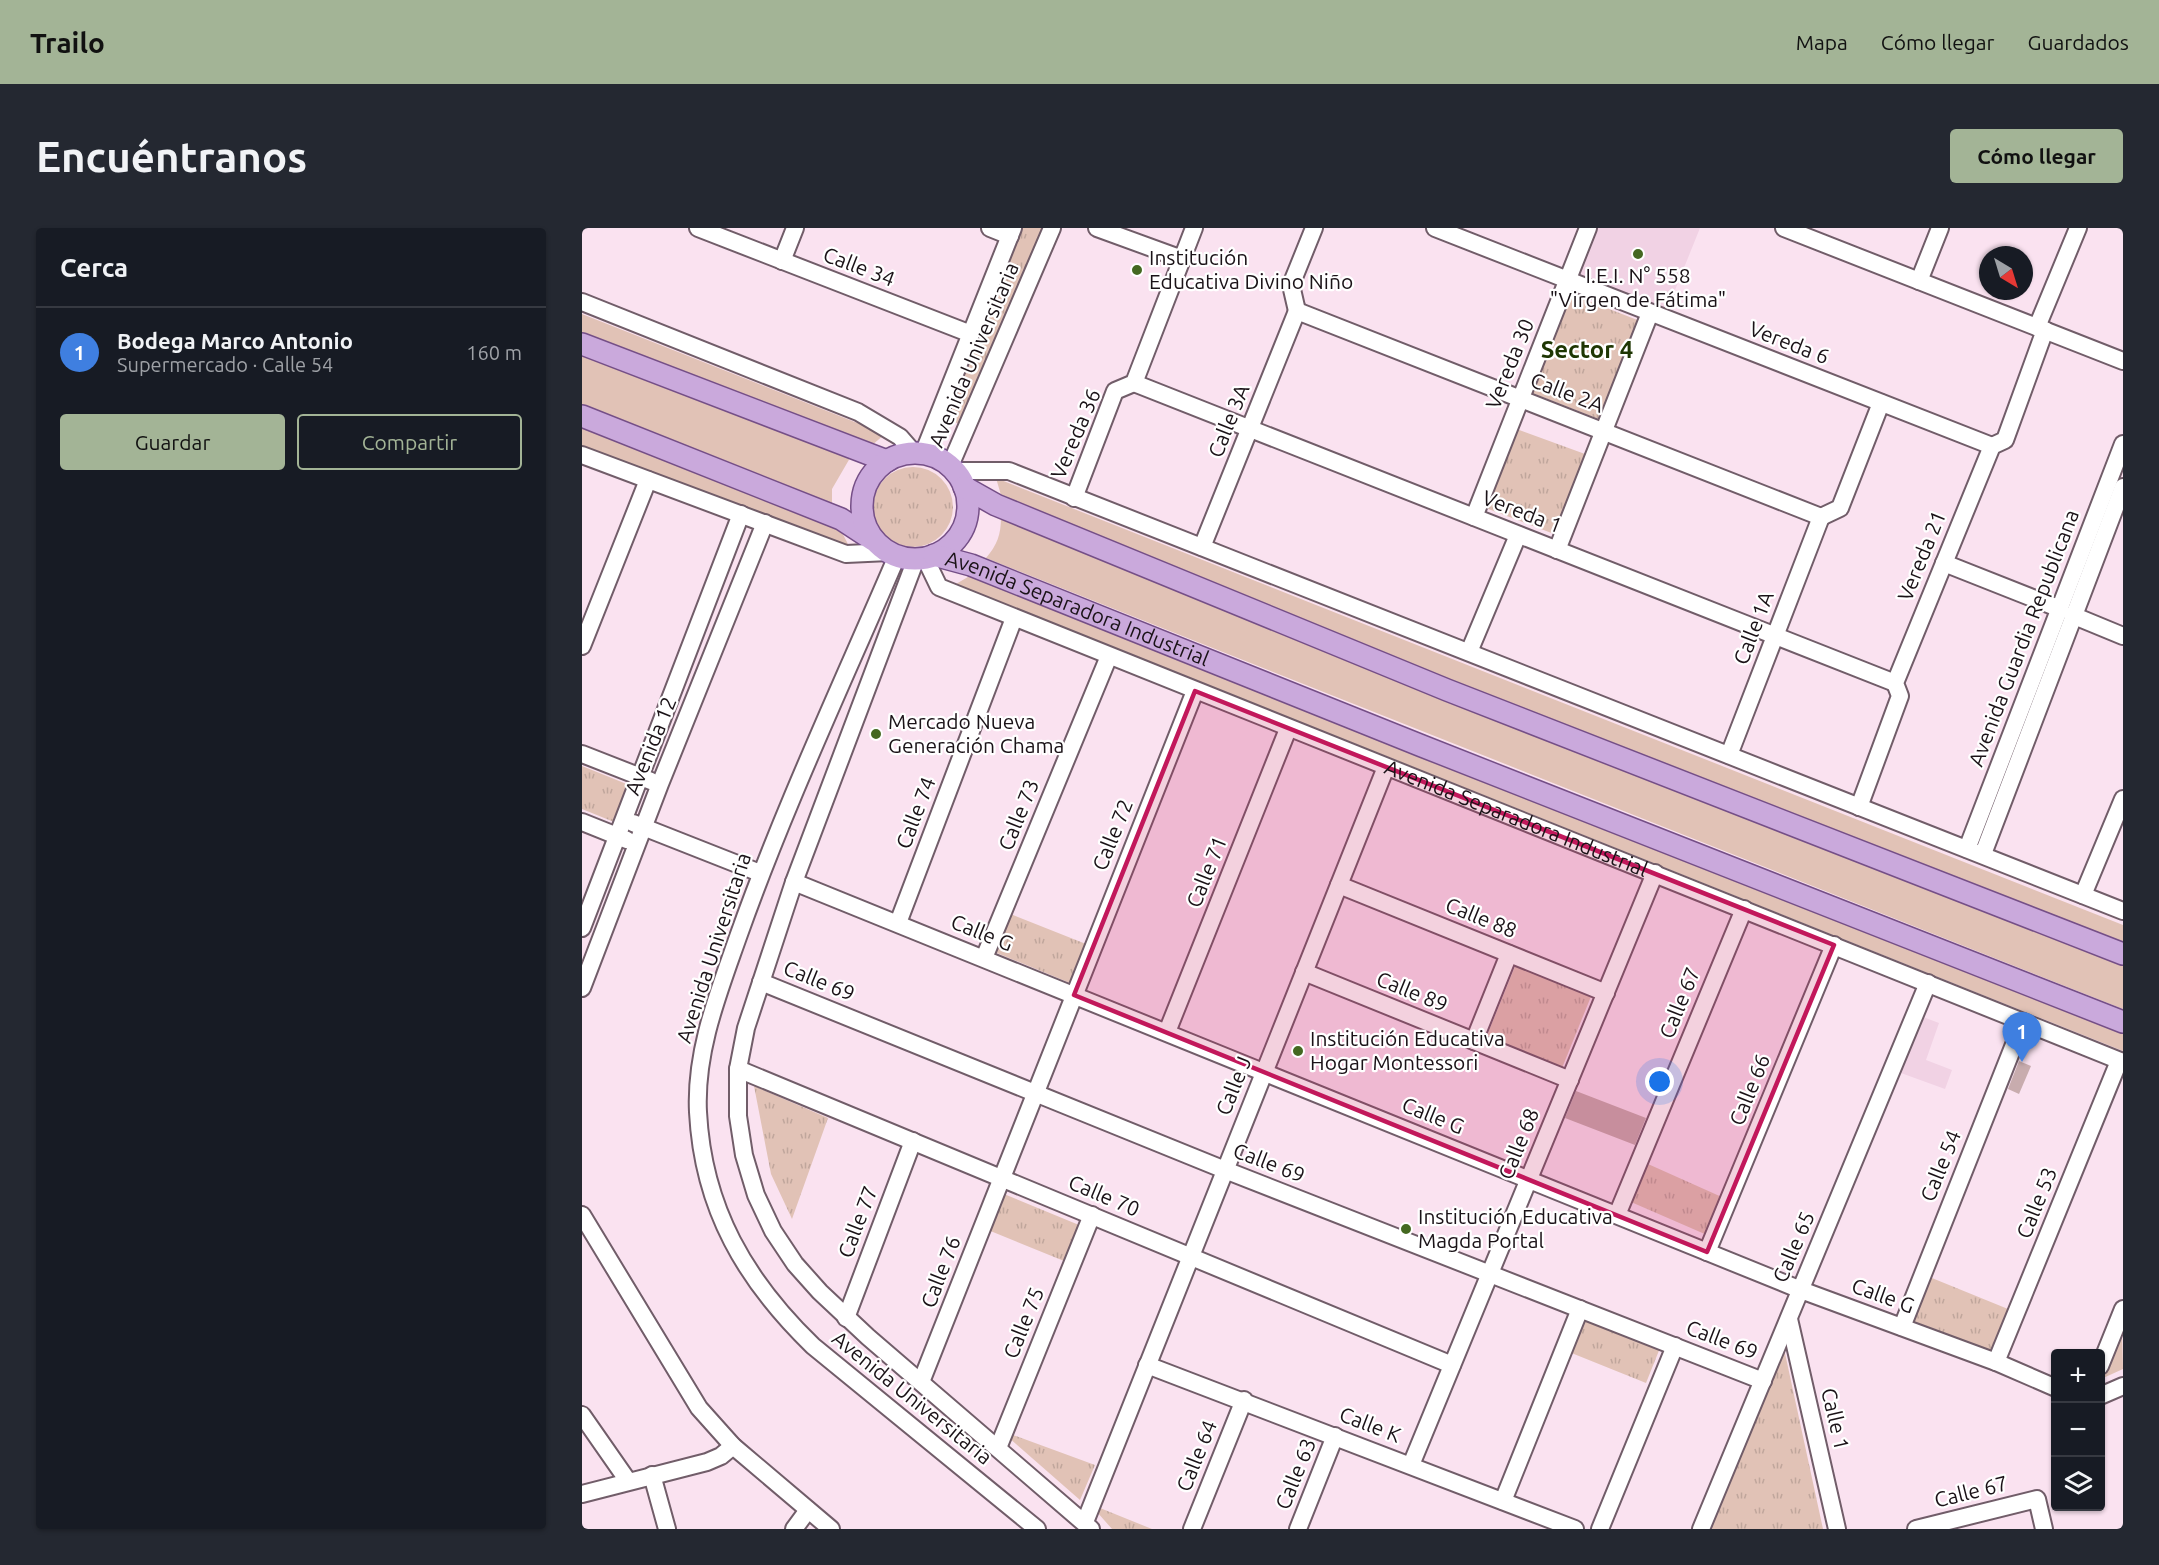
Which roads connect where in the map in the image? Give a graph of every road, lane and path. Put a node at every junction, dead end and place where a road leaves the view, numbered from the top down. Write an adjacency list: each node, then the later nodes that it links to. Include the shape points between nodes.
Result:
1 (698, 228): 15 (street, Calle 34)
2 (795, 228): 15 (street)
3 (990, 228): 13 (street)
4 (1052, 228): 36 (street, Avenida Universitaria)
5 (1097, 228): 14 (street)
6 (1194, 228): 14 (street, Vereda 36)
7 (1314, 228): 19 (street, via 1291,285)
8 (1435, 228): 16 (street, Vereda 6)
9 (1588, 228): 16 (street, Vereda 30)
10 (1785, 228): 17 (street)
11 (1940, 228): 17 (street)
12 (2078, 228): 21 (street, Vereda 21)
13 (1011, 232): 22 (street, Avenida Universitaria)
14 (1182, 259): 25 (street, Vereda 36)
15 (782, 261): 22 (street, Calle 34)
16 (1567, 280): 20 (street, Vereda 6); 26 (street, Vereda 30)
17 (1919, 281): 21 (street)
18 (582, 302): 33 (street, via 858,412 900,437)
19 (1297, 311): 26 (street, Calle 2A); 29 (street, Calle 3A)
20 (1650, 313): 27 (street, Vereda 6); 30 (street)
21 (2041, 329): 24 (street); 32 (street, Vereda 21, via 2005,440)
22 (970, 334): 33 (street, Avenida Universitaria)
23 (582, 344): 35 (main road)
24 (2123, 361)
25 (1134, 384): 29 (street, Vereda 1); 39 (street, Vereda 36, via 1115,391)
26 (1521, 399): 30 (street, Calle 2A); 41 (street, Vereda 30)
27 (1881, 403): 32 (street, Vereda 6); 42 (street, via 1840,508)
28 (582, 416): 47 (main road, Avenida Separadora Industrial, via 841,519)
29 (1250, 429): 41 (street, Vereda 1); 45 (street, Calle 3A)
30 (1603, 432): 42 (street, Calle 2A); 46 (street)
31 (2123, 444): 49 (street, Avenida Guardia Republicana)
32 (1992, 446): 48 (street, Vereda 21)
33 (918, 453): 35 (main road); 36 (main road)
34 (582, 455): 37 (street, Avenida Separadora Industrial)
35 (887, 461): 47 (main road, via 873,473 862,498 865,525)
36 (956, 475): 39 (street, via 1009,471); 47 (main road, via 968,504 965,523 949,546); 83 (main road, via 996,505 1447,690)
37 (648, 480): 40 (street, Avenida Separadora Industrial); 53 (street)
38 (2123, 487): 49 (street, Avenida Guardia Republicana)
39 (1074, 498): 45 (street)
40 (741, 514): 43 (street, Avenida Separadora Industrial); 62 (street, Avenida 12)
41 (1474, 517): 44 (street, Vereda 1)
42 (1821, 517): 51 (street, Calle 1A)
43 (765, 523): 47 (street, Avenida Separadora Industrial, via 846,554); 63 (street, Avenida 12)
44 (1518, 534): 46 (street, Vereda 1); 54 (street)
45 (1202, 547): 54 (street)
46 (1557, 550): 51 (street, Vereda 1)
47 (906, 553): 50 (street, Avenida Separadora Industrial, via 939,588); 72 (street, Avenida Universitaria); 74 (street, Avenida Universitaria); 92 (main road, Avenida Separadora Industrial, via 982,570)
48 (1944, 563): 49 (street); 56 (street, Vereda 21)
49 (2065, 611): 52 (street); 71 (street, Avenida Guardia Republicana)
50 (1014, 618): 55 (street, Avenida Separadora Industrial); 79 (street, Calle 74)
51 (1775, 636): 56 (street, Vereda 1); 60 (street, Calle 1A)
52 (2123, 636)
53 (582, 646)
54 (1468, 652): 60 (street)
55 (1109, 656): 57 (street, Avenida Separadora Industrial); 84 (street, Calle 73)
56 (1895, 683): 65 (street, Vereda 21, via 1900,696)
57 (1195, 691): 58 (street, Avenida Separadora Industrial); 90 (street, Calle 72)
58 (1288, 729): 61 (street, Avenida Separadora Industrial); 93 (street, Calle 71)
59 (582, 754): 62 (street)
60 (1729, 755): 65 (street)
61 (1386, 767): 73 (street, Avenida Separadora Industrial); 75 (street, Calle J)
62 (640, 777): 63 (street); 66 (street, Avenida 12)
63 (660, 784): 68 (street, Avenida 12)
64 (2123, 800): 76 (street)
65 (1859, 807): 71 (street)
66 (624, 819): 68 (street); 69 (street, Avenida 12)
67 (582, 822): 69 (street)
68 (643, 827): 70 (street, Avenida 12); 72 (street)
69 (617, 836): 70 (street); 80 (street, Avenida 12)
70 (636, 844): 88 (street, Avenida 12)
71 (1975, 851): 76 (street)
72 (760, 873): 138 (street, Avenida Universitaria, via 711,1013 700,1063 698,1112 703,1153 713,1196 730,1240 754,1281 813,1346)
73 (1655, 873): 77 (street, Avenida Separadora Industrial); 89 (street, Calle 68)
74 (794, 882): 79 (street, Calle G); 86 (street, Avenida Universitaria)
75 (1339, 885): 82 (street, Calle 88); 85 (street, Calle J)
76 (2083, 895): 78 (street)
77 (1743, 909): 81 (street, Avenida Separadora Industrial); 106 (street, Calle 67)
78 (2123, 911)
79 (898, 922): 84 (street, Calle G)
80 (582, 928)
81 (1834, 945): 87 (street, Avenida Separadora Industrial); 107 (street, Calle 66)
82 (1509, 954): 89 (street, Calle 88); 94 (street)
83 (2123, 954)
84 (984, 958): 90 (street, Calle G)
85 (1304, 972): 94 (street, Calle 89); 97 (street, Calle J)
86 (761, 982): 96 (street, Avenida Universitaria); 99 (street, Calle 69)
87 (1928, 983): 91 (street, Avenida Separadora Industrial); 110 (street, Calle 65)
88 (582, 988)
89 (1606, 993): 98 (street, Calle 68)
90 (1074, 995): 93 (street, Calle G); 99 (street, Calle 72)
91 (2023, 1022): 95 (street, Avenida Separadora Industrial); 115 (street, Calle 54)
92 (2123, 1022)
93 (1167, 1032): 97 (street, Calle G)
94 (1474, 1041): 98 (street, Calle 89)
95 (2121, 1061): 118 (street, Calle 53)
96 (738, 1070): 100 (street, Calle 70); 113 (street, Avenida Universitaria, via 738,1116 756,1195 795,1264)
97 (1264, 1071): 101 (street, Calle J); 103 (street, Calle G)
98 (1570, 1080): 103 (street, Calle 68)
99 (1035, 1093): 101 (street, Calle 69); 102 (street, Calle 76)
100 (913, 1141): 102 (street, Calle 70); 113 (street, Calle 77)
101 (1225, 1170): 108 (street, Calle J); 109 (street, Calle 69)
102 (1002, 1178): 105 (street, Calle 70); 122 (street, Calle 76)
103 (1529, 1179): 106 (street, Calle G); 109 (street, Calle 68)
104 (582, 1215): 129 (street, via 699,1408)
105 (1092, 1215): 108 (street, Calle 70); 130 (street, Calle 75)
106 (1617, 1215): 107 (street, Calle G)
107 (1707, 1252): 110 (street, Calle G)
108 (1191, 1256): 119 (street, Calle J); 120 (street, Calle 70)
109 (1490, 1274): 111 (street, Calle 69); 120 (street, Calle 68)
110 (1801, 1290): 114 (street, Calle 65); 115 (street, Calle G)
111 (1580, 1309): 116 (street, Calle 69); 135 (street)
112 (2123, 1309): 117 (street)
113 (846, 1318): 122 (street, Avenida Universitaria)
114 (1788, 1319): 121 (street, Calle 65); 148 (street, Calle 1)
115 (1902, 1327): 118 (street, Calle G)
116 (1675, 1346): 121 (street, Calle 69); 146 (street)
117 (2105, 1354)
118 (1996, 1362): 123 (street, Calle G)
119 (1147, 1365): 126 (street, Calle K); 137 (street, Calle J)
120 (1452, 1365): 131 (street, Calle 68)
121 (1763, 1381): 147 (street, Calle 65)
122 (921, 1382): 130 (street, Avenida Universitaria)
123 (2051, 1386)
124 (2123, 1386): 125 (street)
125 (2105, 1394)
126 (1244, 1400): 128 (street, Calle K); 144 (street, Calle 64)
127 (582, 1415): 133 (street)
128 (1335, 1436): 131 (street, Calle K); 140 (street, Calle 63)
129 (733, 1446): 132 (street, via 707,1462); 136 (street)
130 (998, 1448): 137 (street, Avenida Universitaria)
131 (1411, 1465): 135 (street, Calle K)
132 (652, 1474): 133 (street); 141 (street)
133 (628, 1481): 134 (street)
134 (582, 1494)
135 (1503, 1501): 145 (street, Calle K)
136 (808, 1510): 142 (street); 143 (street)
137 (1088, 1525)
138 (1029, 1526)
139 (1943, 1526): 149 (street, Calle 67); 150 (street, Calle 67, via 2037,1499)
140 (1302, 1528)
141 (667, 1529)
142 (794, 1529)
143 (831, 1529)
144 (1192, 1529)
145 (1575, 1529)
146 (1600, 1529)
147 (1701, 1529)
148 (1837, 1529)
149 (1916, 1529)
150 (2044, 1529)

